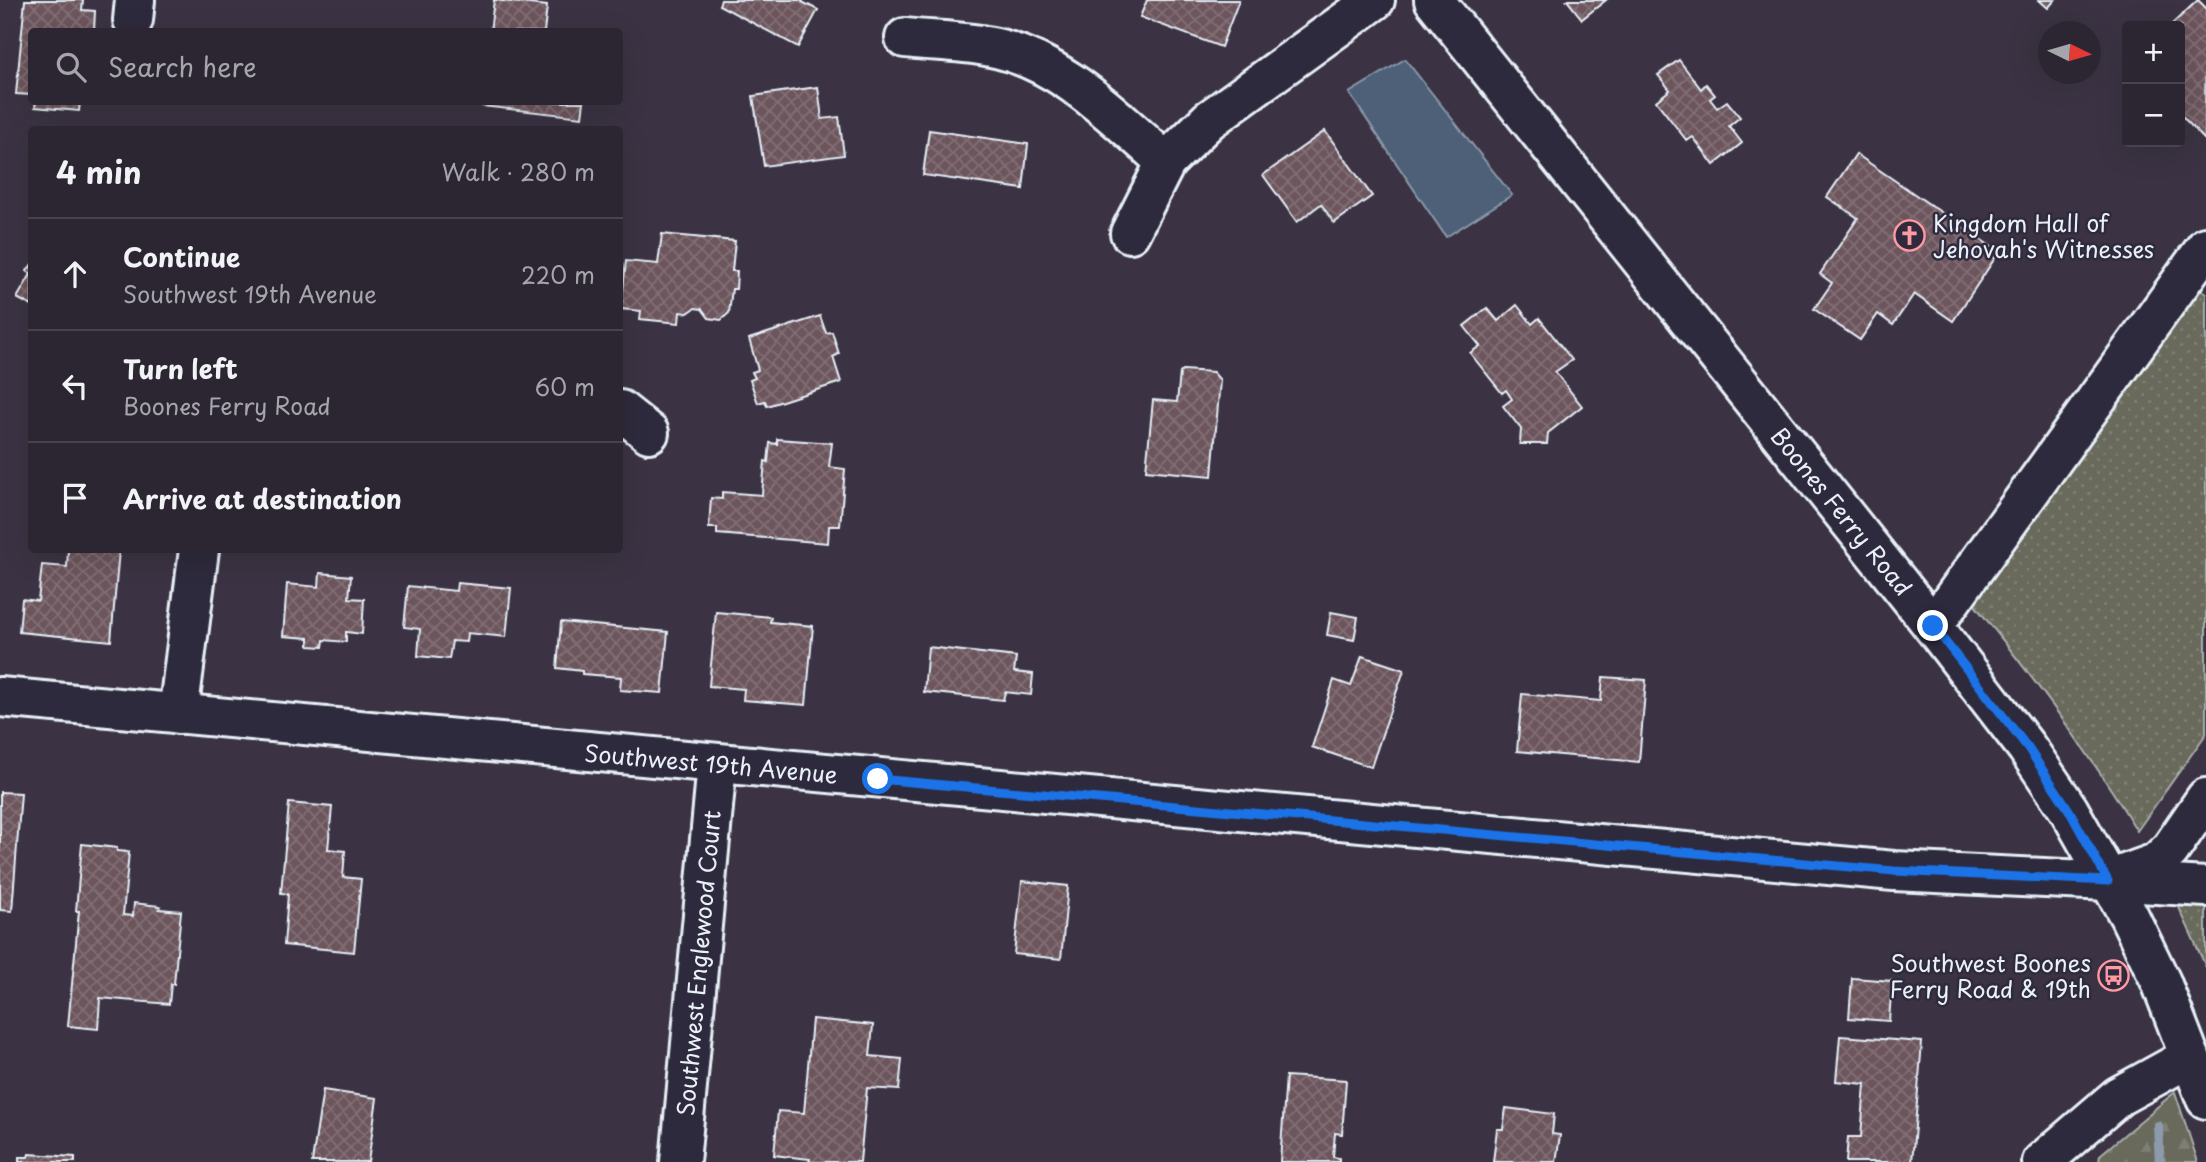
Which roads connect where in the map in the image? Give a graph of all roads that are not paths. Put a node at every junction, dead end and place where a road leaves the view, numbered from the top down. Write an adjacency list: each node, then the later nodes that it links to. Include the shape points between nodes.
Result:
1 (1375, 0): 4 (street, via 1209,120)
2 (1434, 0): 8 (street, Boones Ferry Road)
3 (905, 38): 4 (street, via 987,46 1041,65 1089,95)
4 (1166, 162): 5 (street)
5 (1130, 233)
6 (2206, 247): 8 (street)
7 (199, 553): 10 (street)
8 (1933, 626): 13 (street, Boones Ferry Road, via 2028,748)
9 (0, 697): 10 (street, Southwest 19th Avenue)
10 (178, 714): 11 (street, Southwest 19th Avenue)
11 (716, 764): 13 (street, Southwest 19th Avenue, via 1894,871); 17 (street, Southwest Englewood Court)
12 (2206, 798): 13 (street, via 2156,863)
13 (2108, 881): 14 (street, Southwest 19th Avenue); 15 (street, Boones Ferry Road, via 2161,982)
14 (2206, 887)
15 (2190, 1057): 16 (street, Boones Ferry Road); 18 (street, via 2119,1096)
16 (2206, 1099)
17 (680, 1162)
18 (2042, 1162)

